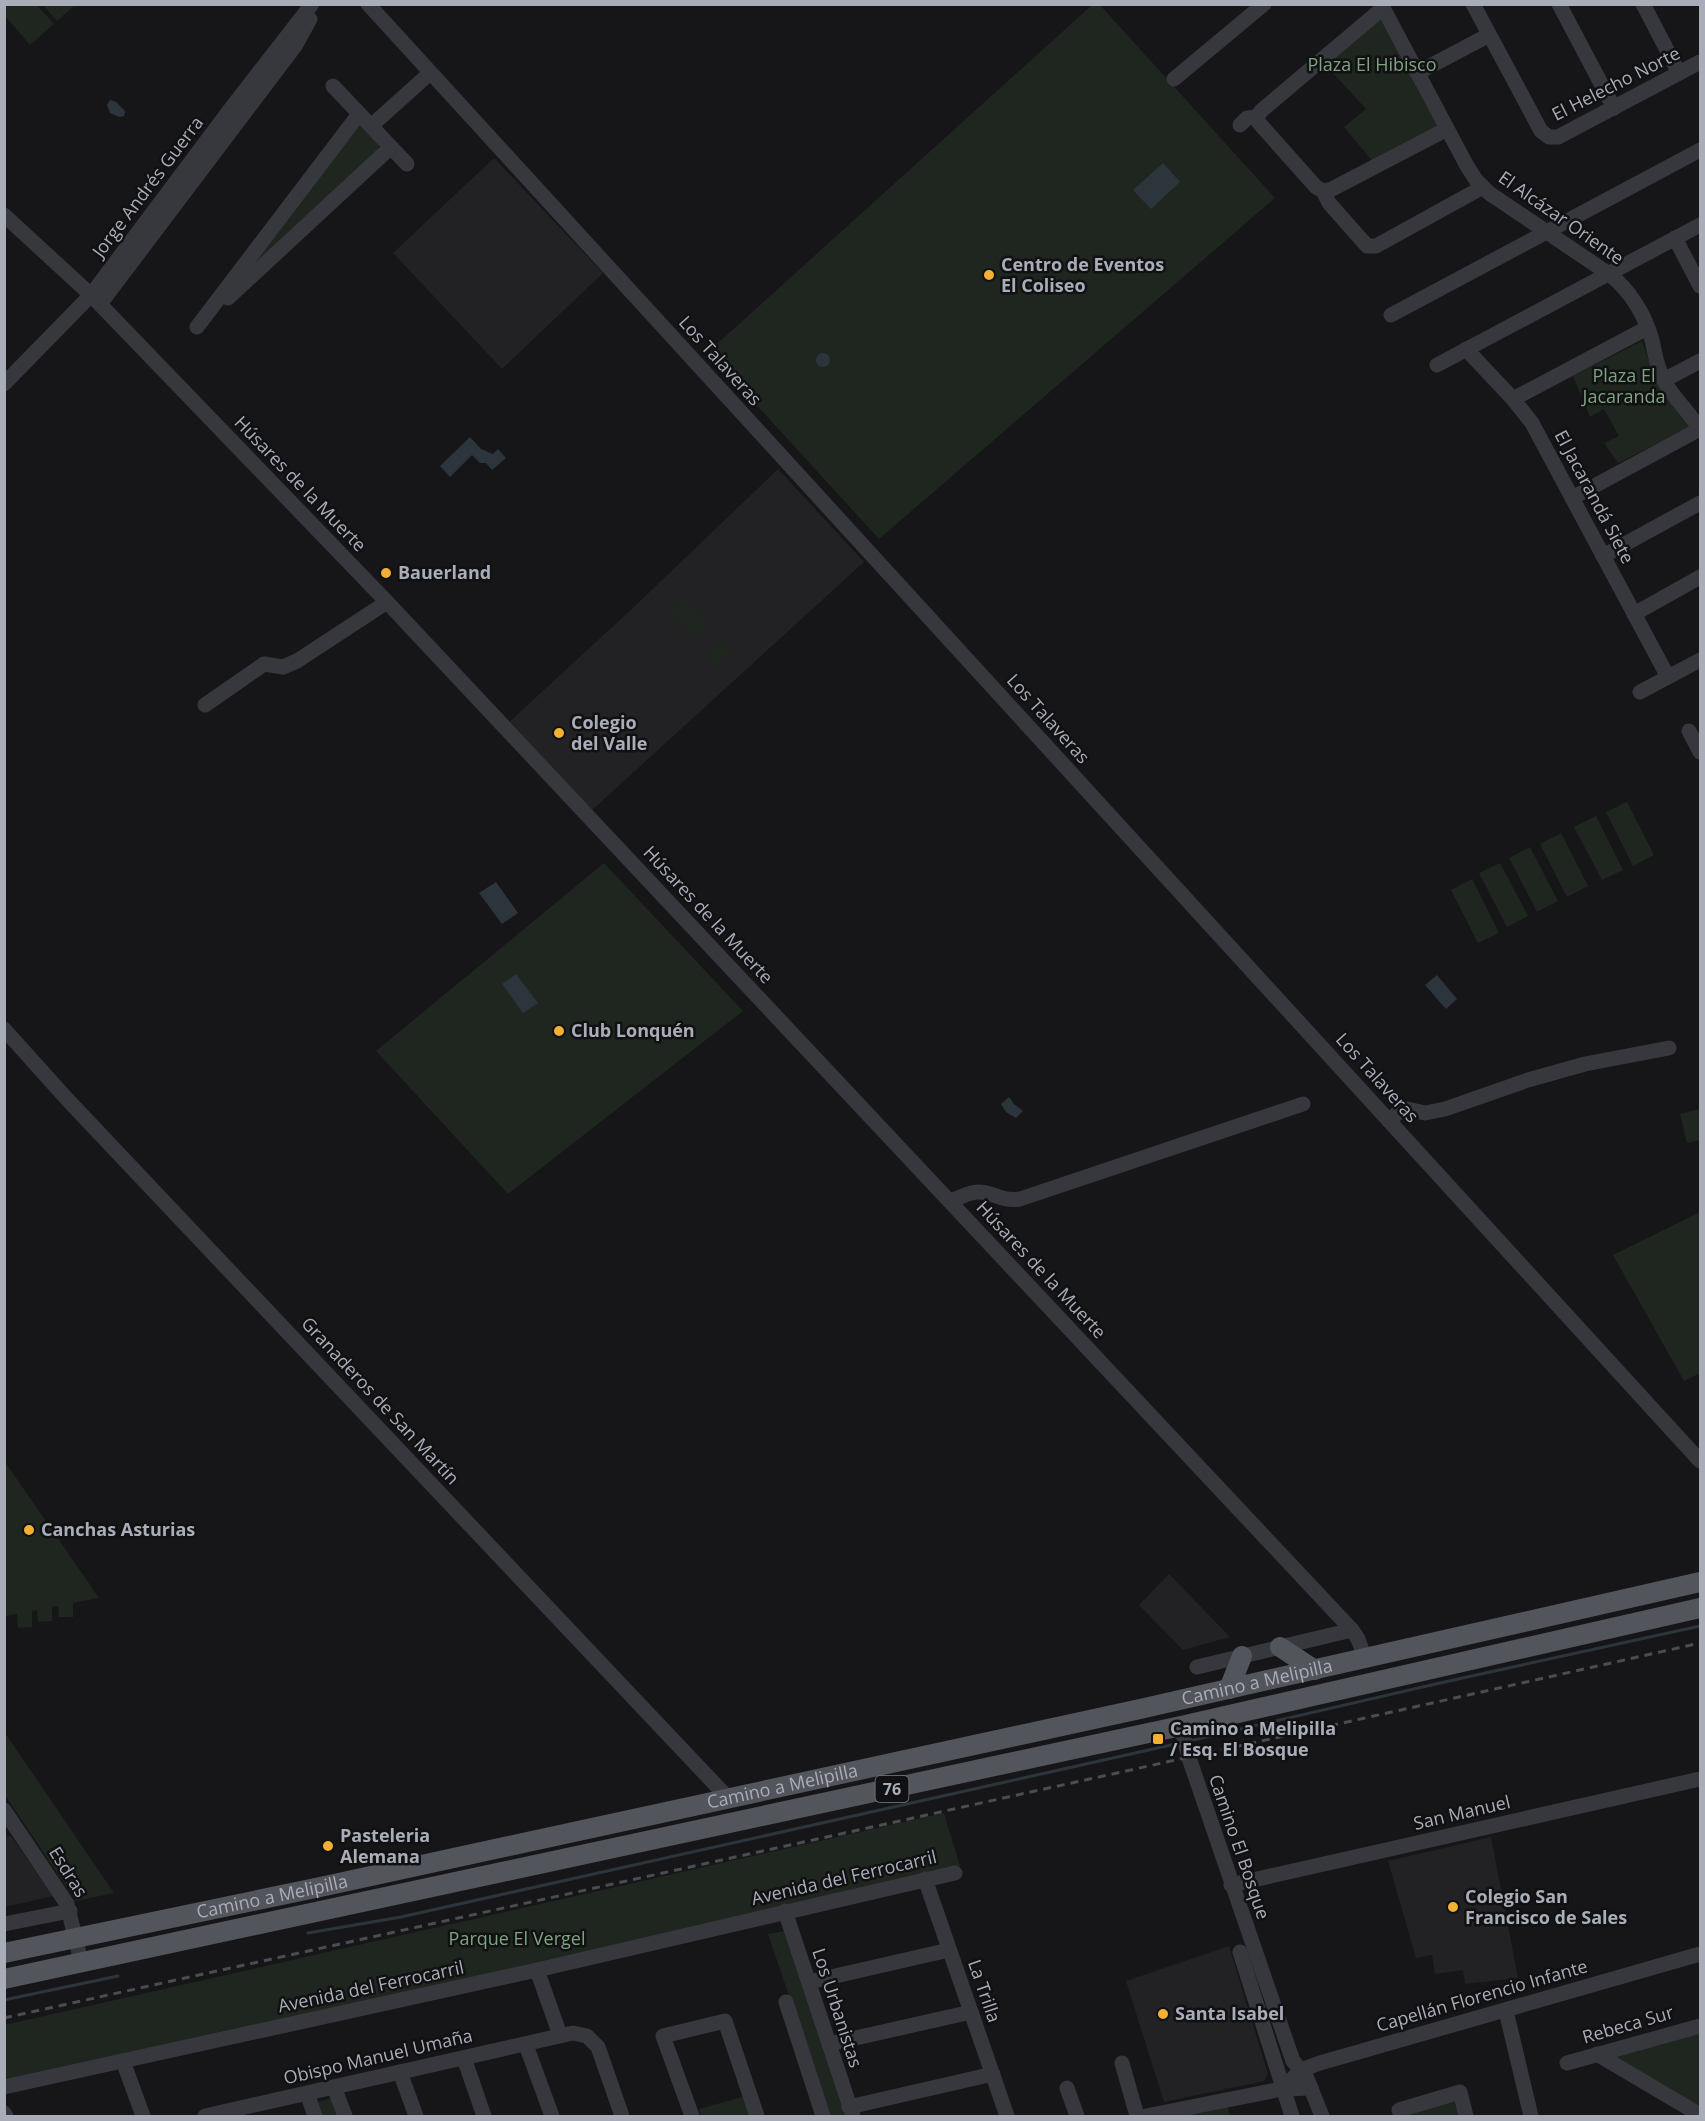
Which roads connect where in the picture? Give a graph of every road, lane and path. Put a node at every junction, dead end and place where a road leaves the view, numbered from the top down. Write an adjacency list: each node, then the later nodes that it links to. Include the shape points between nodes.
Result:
1 (368, 4): 10 (street, Los Talaveras)
2 (1264, 4): 13 (street)
3 (1473, 4): 8 (street)
4 (1559, 4): 15 (street)
5 (1643, 4): 12 (street)
6 (1382, 6): 11 (street, El Alcázar Oriente); 17 (street)
7 (307, 7): 32 (street, Jorge Andrés Guerra, via 309,22 295,45)
8 (1490, 35): 11 (street); 15 (street, El Helecho Norte, via 1540,131 1549,137)
9 (1701, 62): 12 (street, El Helecho Norte)
10 (430, 73): 19 (street); 57 (street, Los Talaveras)
11 (1418, 73): 20 (street, El Alcázar Oriente)
12 (1679, 73): 15 (street, El Helecho Norte)
13 (1174, 79)
14 (333, 86): 16 (street)
15 (1614, 108)
16 (359, 114): 19 (street); 21 (street, via 197,327)
17 (1257, 117): 18 (street, via 1247,118); 25 (street)
18 (1240, 125)
19 (371, 126): 21 (street)
20 (1447, 129): 24 (street, El Alcázar Oriente); 25 (street)
21 (390, 147): 23 (street)
22 (1701, 150): 28 (street)
23 (407, 164)
24 (1483, 188): 25 (street, via 1371,247 1331,206); 28 (street, El Alcázar Oriente)
25 (1323, 191)
26 (4, 215): 32 (street, Húsares de la Muerte)
27 (1701, 225): 29 (street)
28 (1547, 232): 30 (street, El Alcázar Oriente); 33 (street)
29 (1675, 238): 30 (street); 31 (street)
30 (1609, 274): 34 (street, El Alcázar Oriente, via 1628,292); 35 (street)
31 (1701, 286)
32 (96, 300): 39 (street, Jorge Andrés Guerra); 46 (street, Húsares de la Muerte)
33 (1391, 315)
34 (1647, 328): 38 (street, El Alcázar Oriente); 40 (street)
35 (1467, 350): 37 (street); 40 (street, El Jacarandá Siete)
36 (1701, 361): 38 (street)
37 (1437, 365)
38 (1664, 380): 41 (street, El Alcázar Oriente)
39 (4, 384)
40 (1513, 399): 42 (street, El Jacarandá Siete, via 1532,423)
41 (1700, 429): 42 (street)
42 (1572, 498): 44 (street, El Jacarandá Siete)
43 (1701, 503): 44 (street)
44 (1603, 556): 47 (street, El Jacarandá Siete)
45 (1701, 577): 47 (street)
46 (387, 602): 51 (street, via 297,661 283,667 264,664); 58 (street, Húsares de la Muerte)
47 (1634, 614): 49 (street, El Jacarandá Siete)
48 (1701, 660): 49 (street)
49 (1668, 677): 50 (street)
50 (1640, 692)
51 (205, 705)
52 (1689, 730): 53 (street)
53 (1699, 747)
54 (4, 1029): 71 (street, Granaderos de San Martín)
55 (1669, 1048): 57 (street, via 1585,1064 1445,1109 1425,1113 1403,1108)
56 (1303, 1104): 58 (street, via 1020,1200 1007,1201 976,1192)
57 (1389, 1121): 59 (street, Los Talaveras)
58 (950, 1201): 62 (street, Húsares de la Muerte)
59 (1701, 1461)
60 (1701, 1582): 65 (main road, Camino a Melipilla / 76)
61 (1701, 1608): 69 (main road, Camino a Melipilla / 76)
62 (1352, 1630): 63 (street); 65 (street, Húsares de la Muerte)
63 (1281, 1647): 64 (street); 67 (main road)
64 (1242, 1656): 66 (street); 68 (main road)
65 (1365, 1658): 67 (main road, Camino a Melipilla / 76)
66 (1197, 1666)
67 (1315, 1670): 68 (main road, Camino a Melipilla / 76)
68 (1229, 1689): 71 (main road, Camino a Melipilla / 76)
69 (1184, 1738): 75 (street, Camino El Bosque); 84 (main road, Camino a Melipilla / 76)
70 (1701, 1779): 75 (street, San Manuel)
71 (729, 1799): 79 (main road, Camino a Melipilla / 76)
72 (4, 1810): 76 (street, Esdras)
73 (955, 1873): 74 (street, Avenida del Ferrocarril)
74 (925, 1879): 77 (street, Avenida del Ferrocarril); 80 (street, La Trilla)
75 (1231, 1884): 87 (street, Camino El Bosque)
76 (70, 1911): 78 (street); 79 (street, Esdras)
77 (785, 1911): 85 (street, Avenida del Ferrocarril); 88 (street, Los Urbanistas)
78 (4, 1924)
79 (76, 1936): 82 (main road, Camino a Melipilla / 76); 84 (street, Esdras)
80 (949, 1950): 88 (street); 92 (street, La Trilla)
81 (1240, 1952): 90 (street)
82 (4, 1953)
83 (1701, 1954): 91 (street, Capellán Florencio Infante)
84 (81, 1961): 86 (main road, Camino a Melipilla / 76)
85 (537, 1970): 94 (street); 99 (street, Avenida del Ferrocarril)
86 (4, 1979)
87 (1264, 1979): 90 (street); 102 (street, Camino El Bosque, via 1293,2061)
88 (809, 1982): 96 (street, Los Urbanistas)
89 (786, 2002): 125 (street)
90 (1258, 2008): 109 (street)
91 (1506, 2011): 102 (street, Capellán Florencio Infante); 133 (street)
92 (971, 2012): 96 (street); 104 (street, La Trilla)
93 (1701, 2025): 97 (street, Rebeca Sur)
94 (560, 2035): 95 (street, Obispo Manuel Umaña); 122 (street, via 580,2034 598,2047)
95 (526, 2044): 98 (street, Obispo Manuel Umaña); 121 (street)
96 (829, 2044): 112 (street, Los Urbanistas)
97 (1597, 2054): 101 (street, Rebeca Sur); 114 (street)
98 (464, 2058): 103 (street, Obispo Manuel Umaña); 120 (street)
99 (123, 2061): 106 (street, Avenida del Ferrocarril); 115 (street)
100 (1122, 2063): 128 (street)
101 (1567, 2063)
102 (1301, 2070): 108 (street, Camino El Bosque); 109 (street, Capellán Florencio Infante)
103 (400, 2072): 105 (street, Obispo Manuel Umaña); 119 (street)
104 (993, 2074): 112 (street); 126 (street, La Trilla)
105 (334, 2086): 110 (street, Obispo Manuel Umaña); 118 (street)
106 (4, 2087)
107 (1067, 2088): 127 (street)
108 (1311, 2088): 109 (street); 131 (street, Camino El Bosque)
109 (1282, 2089): 129 (street); 130 (street)
110 (307, 2093): 111 (street, Obispo Manuel Umaña); 117 (street)
111 (242, 2112): 116 (street, Obispo Manuel Umaña)
112 (851, 2112)
113 (1400, 2113): 132 (street, via 1460,2092)
114 (1701, 2115)
115 (142, 2116)
116 (210, 2116)
117 (315, 2116)
118 (345, 2116)
119 (416, 2116)
120 (484, 2116)
121 (552, 2116)
122 (622, 2116)
123 (692, 2116): 124 (street, via 663,2036 725,2021)
124 (757, 2116)
125 (823, 2116)
126 (1007, 2116)
127 (1077, 2116)
128 (1137, 2116)
129 (1146, 2116)
130 (1292, 2116)
131 (1322, 2116)
132 (1466, 2116)
133 (1531, 2116)

